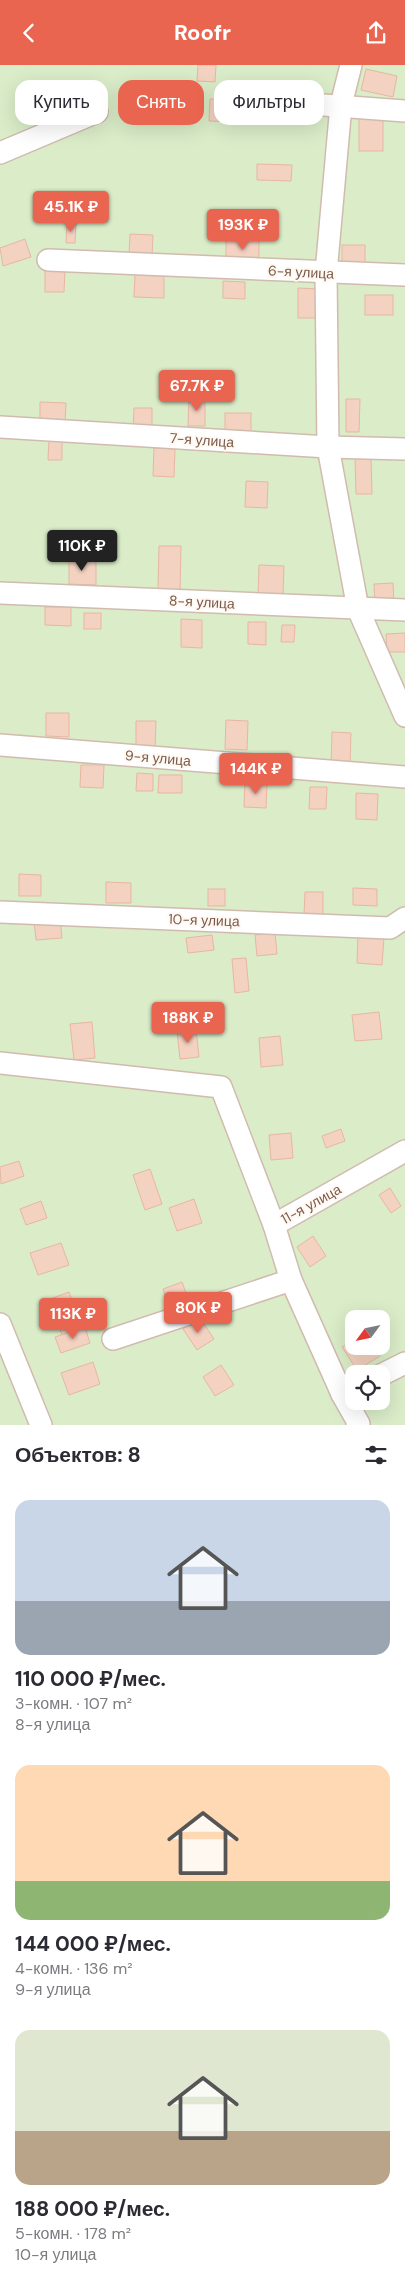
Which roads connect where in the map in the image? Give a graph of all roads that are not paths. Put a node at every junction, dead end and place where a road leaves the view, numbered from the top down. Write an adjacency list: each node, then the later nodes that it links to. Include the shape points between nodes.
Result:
1 (351, 65): 3 (street)
2 (324, 104): 3 (street)
3 (341, 105): 4 (street); 8 (street)
4 (405, 111)
5 (64, 125): 6 (street)
6 (1, 150)
7 (48, 260): 8 (street, 6-я улица)
8 (326, 273): 9 (street, 6-я улица); 11 (street)
9 (405, 275)
10 (0, 427): 11 (street, 7-я улица)
11 (328, 447): 12 (street, 7-я улица); 14 (street)
12 (405, 449)
13 (0, 593): 14 (street, 8-я улица)
14 (358, 609): 15 (street, 8-я улица); 16 (street)
15 (405, 610)
16 (405, 716)
17 (0, 745): 18 (street, 9-я улица)
18 (405, 777)
19 (0, 911): 20 (street, 10-я улица, via 390,928)
20 (405, 918)
21 (0, 1063): 23 (street, via 220,1087)
22 (405, 1151): 23 (street, 11-я улица)
23 (274, 1225): 24 (street, 11-я улица)
24 (291, 1280): 26 (street); 29 (street, 11-я улица)
25 (0, 1324): 31 (street)
26 (113, 1339)
27 (405, 1363): 28 (street)
28 (390, 1370)
29 (345, 1386)
30 (354, 1410): 32 (street, 11-я улица)
31 (41, 1425)
32 (357, 1425)

